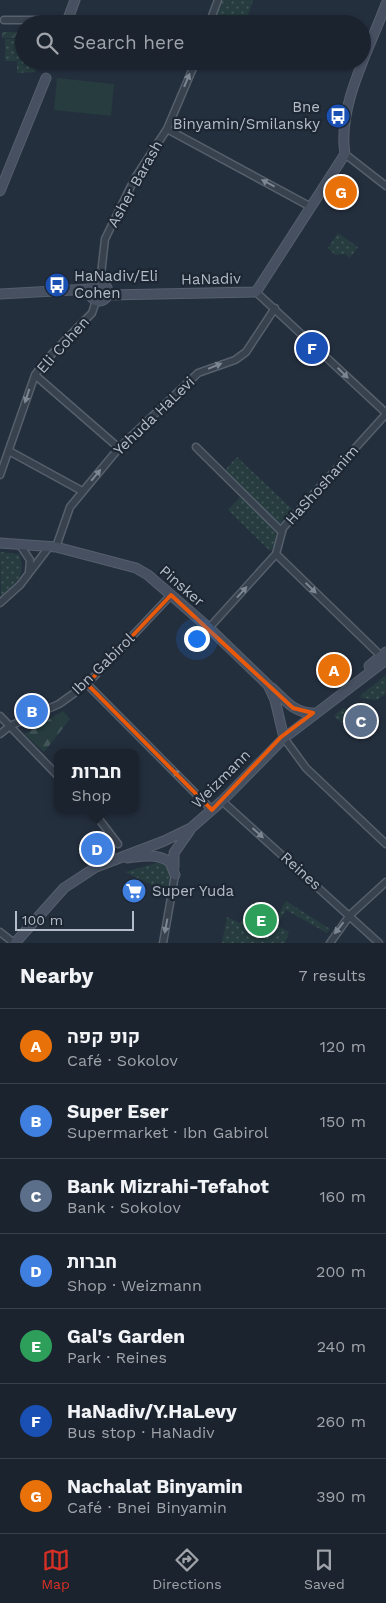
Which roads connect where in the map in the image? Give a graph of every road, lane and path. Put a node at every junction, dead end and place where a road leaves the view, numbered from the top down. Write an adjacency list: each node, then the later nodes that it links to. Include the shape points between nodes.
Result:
1 (75, 0): 4 (street)
2 (218, 0): 5 (street)
3 (386, 4): 8 (street)
4 (69, 15)
5 (212, 15)
6 (4, 20): 7 (street)
7 (15, 20)
8 (371, 45)
9 (192, 70): 12 (street, Asher Barash, one-way to 9)
10 (362, 70): 13 (street, via 346,114)
11 (46, 78): 15 (street)
12 (167, 128): 16 (street, one-way to 12); 17 (street, Asher Barash, via 135,178 105,239)
13 (345, 154): 14 (street); 16 (street)
14 (386, 186)
15 (0, 191)
16 (311, 207): 19 (street)
17 (100, 283): 18 (street); 21 (street, via 107,287)
18 (90, 289): 20 (street); 22 (street, via 90,296)
19 (256, 292): 21 (street, HaNadiv); 23 (street, HaNadiv)
20 (0, 294)
21 (108, 295): 22 (street, via 103,301)
22 (96, 301): 24 (street, Eli Cohen, via 92,313)
23 (275, 308): 25 (street, HaNadiv, one-way to 25); 27 (street, Yehuda HaLevi, one-way to 23, via 198,374 235,360 246,352)
24 (35, 375): 27 (street); 28 (street, Eli Cohen, one-way to 28)
25 (386, 414): 31 (street, HaShoshanim)
26 (196, 447): 31 (street)
27 (119, 448): 30 (street, Yehuda HaLevi, one-way to 27)
28 (9, 451): 29 (street, Eli Cohen); 30 (street)
29 (0, 475)
30 (82, 492): 34 (street, Yehuda HaLevi, via 70,507)
31 (283, 528): 35 (street, HaShoshanim)
32 (0, 543): 33 (street, Pinsker)
33 (20, 545): 34 (street, Pinsker); 36 (street, via 30,560)
34 (53, 547): 36 (street, Yehuda HaLevi); 37 (street, Pinsker, via 136,568)
35 (276, 554): 39 (street, HaShoshanim, one-way to 35); 40 (street, one-way to 40)
36 (29, 574): 38 (street, Yehuda HaLevi)
37 (171, 595): 39 (street, Pinsker); 41 (street, Ibn Gabirol)
38 (0, 603)
39 (209, 628): 42 (street, Pinsker)
40 (385, 656): 43 (street); 47 (street)
41 (87, 684): 45 (street, Ibn Gabirol, via 59,704); 50 (street, one-way to 41)
42 (268, 685): 43 (street, via 293,708); 47 (street, Pinsker)
43 (313, 713): 47 (street)
44 (0, 716): 45 (street)
45 (10, 726): 46 (street, Ibn Gabirol); 48 (street)
46 (0, 734)
47 (283, 736): 49 (street, Weizmann); 54 (street, via 306,768)
48 (54, 772)
49 (222, 801): 50 (street, Weizmann); 58 (street, Reines, one-way to 58)
50 (212, 810): 52 (street, Weizmann)
51 (95, 814): 53 (street)
52 (191, 828): 55 (street, Weizmann); 56 (street, Weizmann, via 174,853)
53 (118, 844)
54 (386, 844)
55 (114, 859): 56 (street, Weizmann, via 162,857 170,862); 60 (street, Weizmann, via 96,866 64,888)
56 (175, 875): 61 (street, one-way to 61)
57 (386, 882): 58 (street)
58 (350, 915): 62 (street, one-way to 62); 63 (street, Reines)
59 (0, 932): 60 (street)
60 (14, 943)
61 (163, 943)
62 (330, 943)
63 (379, 943)

